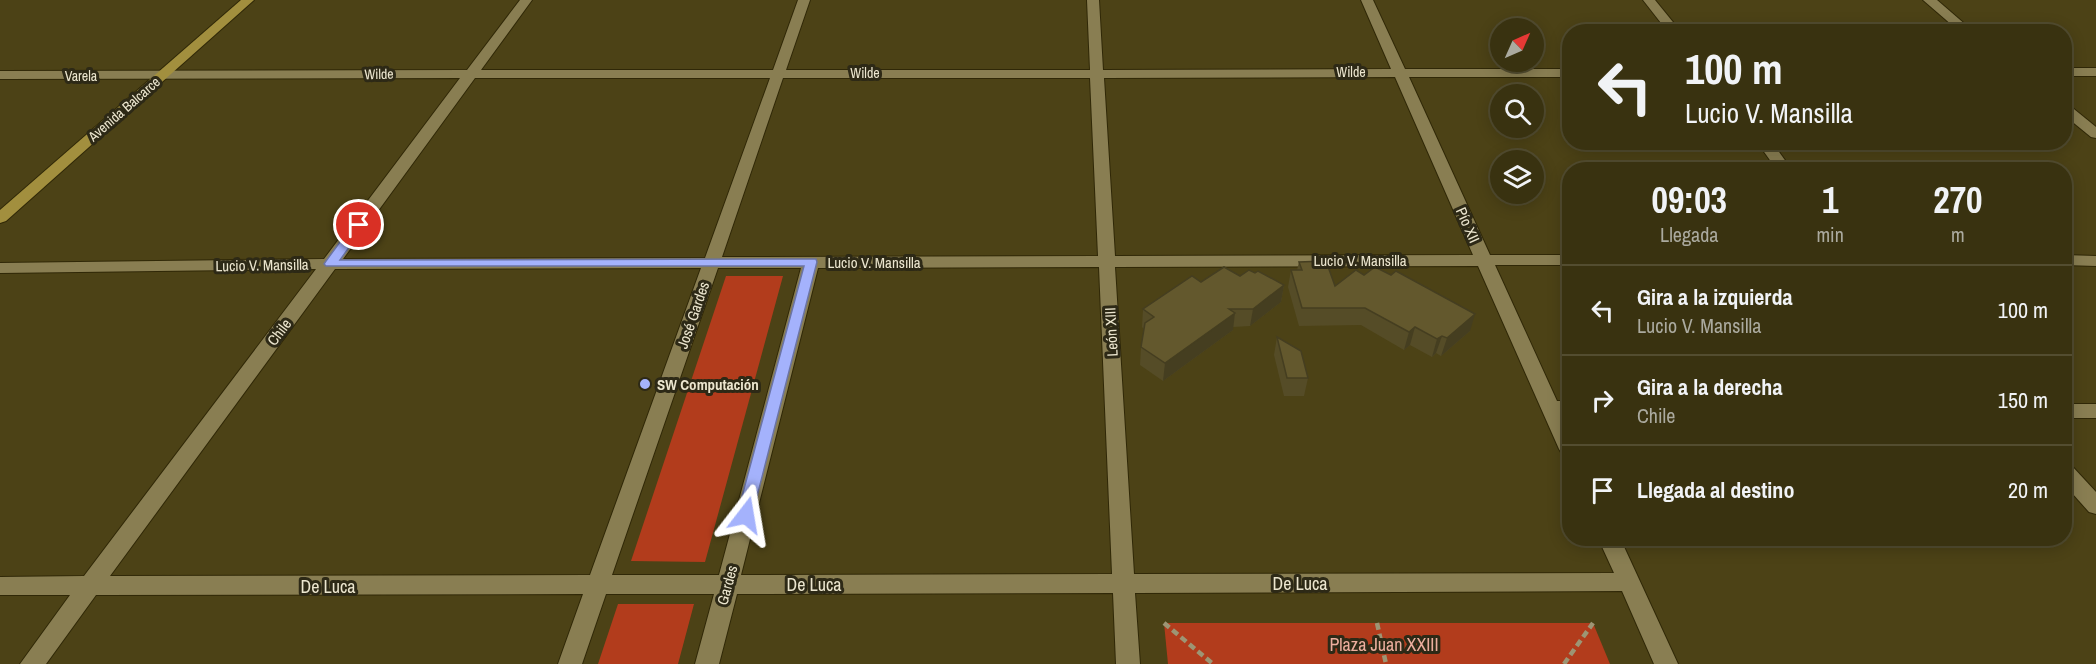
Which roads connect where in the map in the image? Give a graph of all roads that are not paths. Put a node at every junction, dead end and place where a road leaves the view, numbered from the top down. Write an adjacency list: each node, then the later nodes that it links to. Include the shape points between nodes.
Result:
1 (234, 0): 19 (main road, Avenida Balcarce)
2 (248, 0): 20 (main road, Avenida Balcarce)
3 (526, 0): 14 (street, Chile)
4 (804, 0): 15 (street, José Gardes)
5 (1094, 0): 16 (street, León XIII)
6 (1367, 0): 11 (street, Pío XII)
7 (1649, 0): 9 (street)
8 (1929, 0): 10 (street)
9 (1668, 24)
10 (1958, 24)
11 (1400, 72): 16 (street, Wilde); 17 (street, Wilde); 25 (street, Pío XII)
12 (2072, 72): 13 (street)
13 (2096, 72)
14 (472, 73): 15 (street, Wilde); 20 (street, Wilde); 32 (street, Chile)
15 (778, 73): 16 (street, Wilde); 30 (street, José Gardes)
16 (1097, 73): 27 (street, León XIII)
17 (1562, 73)
18 (0, 75): 19 (street, Varela)
19 (146, 76): 20 (street, Varela); 23 (main road, Avenida Balcarce)
20 (162, 76): 24 (main road, Avenida Balcarce)
21 (2072, 114): 22 (street)
22 (2096, 134)
23 (0, 202)
24 (0, 218)
25 (1484, 260): 26 (street, Lucio V. Mansilla); 27 (street, Lucio V. Mansilla); 34 (street, Pío XII)
26 (1562, 260)
27 (1107, 261): 31 (street, Lucio V. Mansilla); 41 (street, León XIII)
28 (2072, 261): 29 (street)
29 (2096, 261)
30 (711, 262): 31 (street, Lucio V. Mansilla); 32 (street, Lucio V. Mansilla); 42 (street, José Gardes)
31 (811, 262): 43 (street, Gardes)
32 (330, 264): 33 (street, Lucio V. Mansilla); 45 (street, Chile)
33 (0, 268)
34 (1560, 408)
35 (2072, 411): 36 (street)
36 (2096, 411)
37 (2072, 479): 38 (street)
38 (2096, 506)
39 (1613, 546): 40 (street)
40 (1629, 582): 41 (street, De Luca); 50 (street)
41 (1124, 584): 43 (street, De Luca); 49 (street, León XIII)
42 (597, 585): 43 (street, De Luca); 45 (street, De Luca); 47 (street, José Gardes)
43 (728, 585): 48 (street, Gardes)
44 (0, 586): 45 (street, De Luca)
45 (90, 587): 46 (street, Chile)
46 (32, 664)
47 (570, 664)
48 (707, 664)
49 (1128, 664)
50 (1666, 664)

